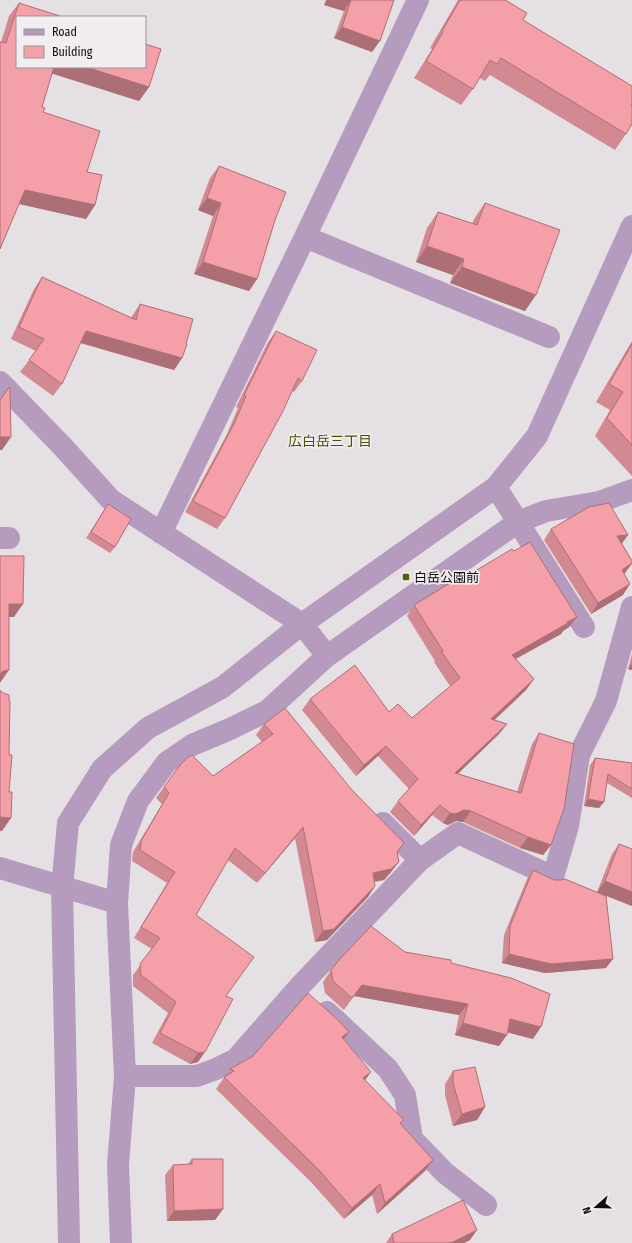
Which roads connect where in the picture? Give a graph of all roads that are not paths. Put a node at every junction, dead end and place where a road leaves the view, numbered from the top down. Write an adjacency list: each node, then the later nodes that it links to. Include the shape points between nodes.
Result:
1 (418, 0): 3 (street)
2 (632, 226): 6 (street, via 537,436)
3 (305, 237): 4 (street); 9 (street)
4 (549, 337)
5 (0, 382): 9 (street, via 111,500)
6 (496, 487): 8 (street); 12 (street)
7 (632, 490): 8 (street, via 599,502 546,512)
8 (518, 522): 11 (street); 12 (street)
9 (161, 533): 12 (street)
10 (632, 607): 16 (street, via 606,701 579,755 568,826 553,877 458,833)
11 (584, 628)
12 (316, 642): 13 (street); 18 (street, via 223,687 148,728 102,769 68,823)
13 (278, 700): 14 (street); 19 (street, via 267,710 230,730 192,744 167,762 138,801 121,845)
14 (292, 718)
15 (370, 810): 16 (street)
16 (420, 860): 20 (street)
17 (0, 868): 18 (street)
18 (62, 887): 19 (street); 23 (street)
19 (117, 902): 21 (street)
20 (300, 986): 21 (street, via 236,1059 197,1076); 22 (street, via 388,1069 405,1095 412,1139 445,1173)
21 (125, 1076): 24 (street, via 118,1165)
22 (486, 1205)
23 (69, 1243)
24 (121, 1243)

